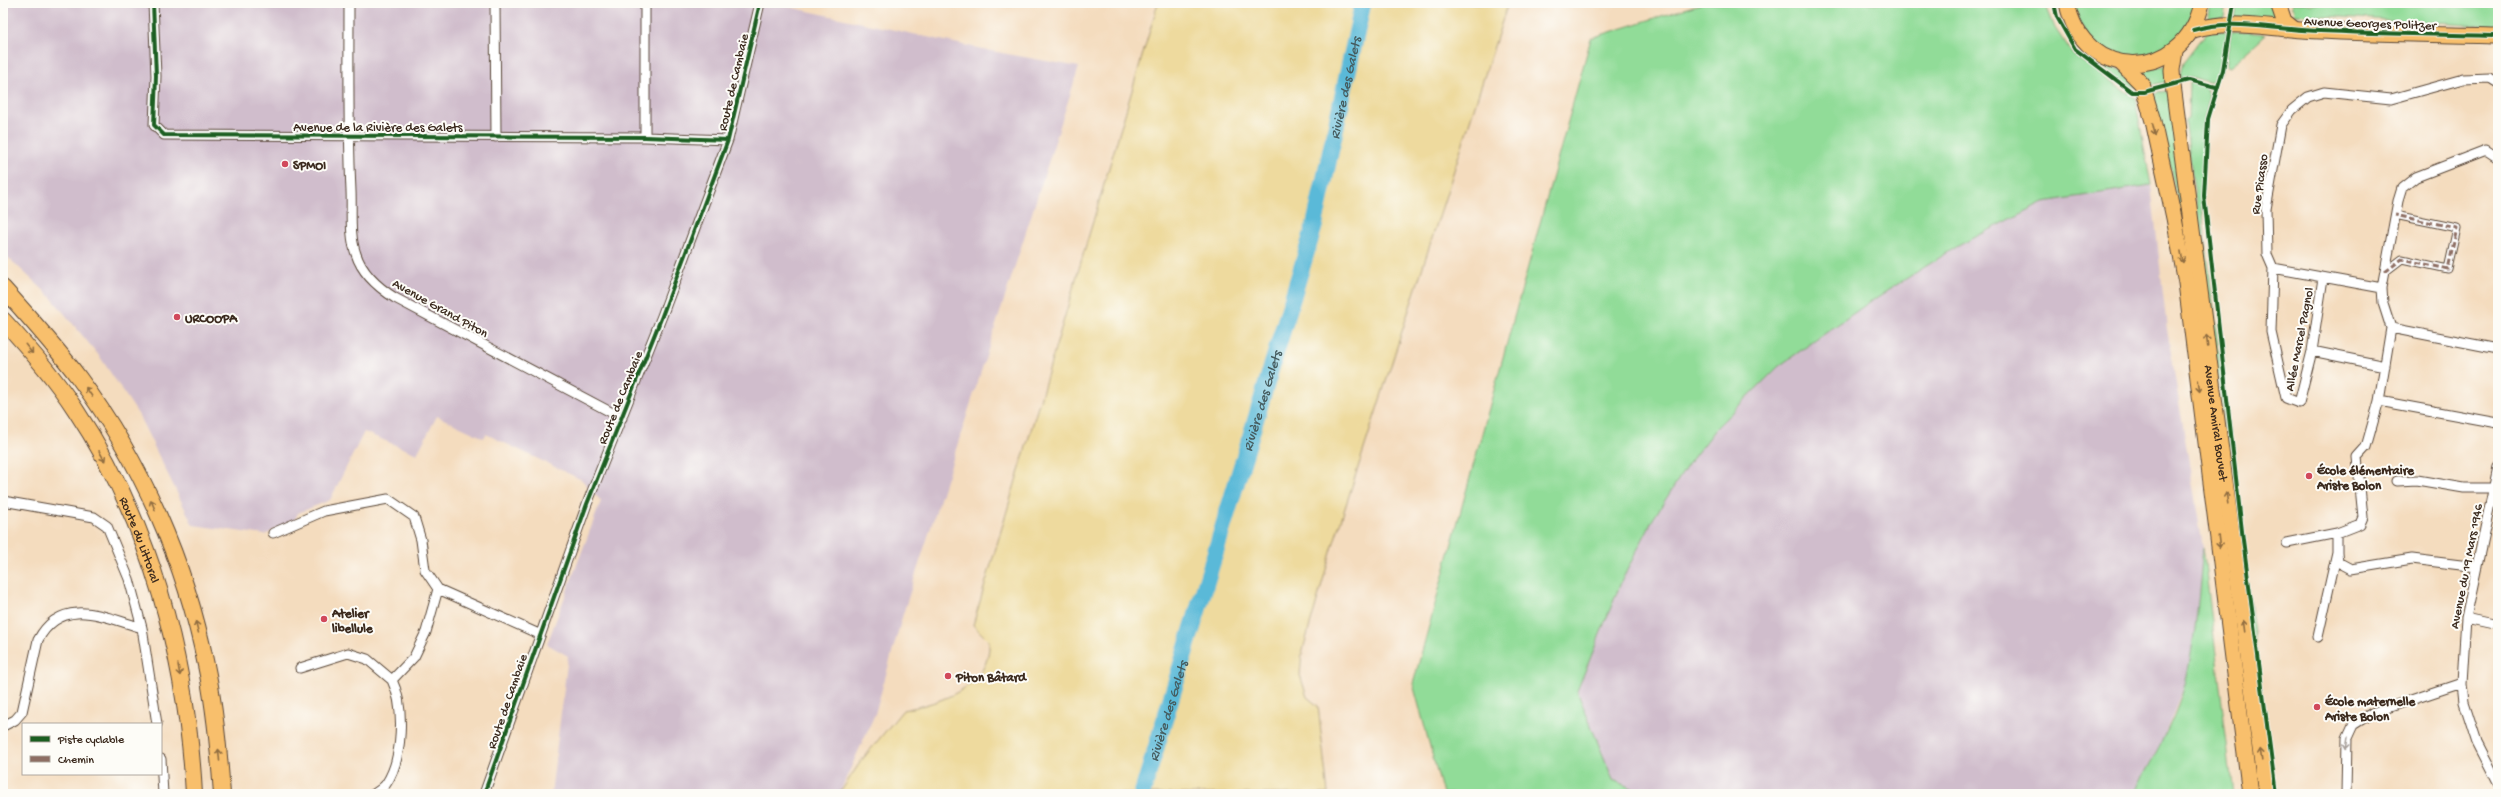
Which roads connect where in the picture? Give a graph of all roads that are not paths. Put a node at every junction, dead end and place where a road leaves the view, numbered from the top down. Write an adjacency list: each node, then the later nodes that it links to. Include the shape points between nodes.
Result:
1 (153, 3): 15 (street, Avenue de la Rivière des Galets, via 156,76 154,125 164,135)
2 (349, 3): 15 (street, Avenue Grand Piton)
3 (495, 3): 16 (street)
4 (645, 3): 17 (street)
5 (760, 3): 18 (street, Route de Cambaie)
6 (2067, 3): 13 (main road, via 2070,18 2079,35 2092,49 2106,58)
7 (2202, 3): 10 (main road)
8 (2278, 3): 9 (main road, via 2284,21)
9 (2294, 29): 10 (main road, Avenue Georges Politzer, via 2231,23); 11 (main road, Avenue Georges Politzer)
10 (2193, 30): 12 (main road)
11 (2498, 36)
12 (2175, 51): 13 (main road, via 2149,62); 63 (main road, Avenue Amiral Bouvet, one-way to 12, via 2173,85)
13 (2121, 63): 62 (main road, Avenue Amiral Bouvet, one-way to 62, via 2142,84 2169,196 2186,283)
14 (2498, 83): 21 (street, Rue Picasso, via 2490,78 2463,79 2391,99 2324,92 2308,97 2292,110 2281,125 2266,209 2267,254)
15 (349, 136): 16 (street, Avenue de la Rivière des Galets); 32 (street, Avenue Grand Piton, via 355,253 360,265 380,288)
16 (496, 137): 17 (street, Avenue de la Rivière des Galets)
17 (645, 137): 18 (street, Avenue de la Rivière des Galets)
18 (728, 140): 32 (street, Route de Cambaie)
19 (2498, 158): 20 (street, via 2486,150 2416,177 2402,188)
20 (2395, 215): 22 (street); 22 (street, via 2457,228 2448,269 2402,259)
21 (2273, 268): 23 (street); 29 (street, Allée Marcel Pagnol, via 2271,332 2286,398 2299,403)
22 (2385, 272): 25 (street)
23 (2323, 278): 25 (street); 29 (street, Allée Marcel Pagnol)
24 (3, 288): 59 (highway, one-way to 24, via 213,706 196,621 182,577 150,498 108,420 80,379)
25 (2382, 288): 27 (street, via 2383,303)
26 (3, 320): 58 (highway, Route du Littoral, one-way to 58, via 75,409 134,519 160,590 176,653 188,720)
27 (2391, 328): 28 (street); 30 (street)
28 (2498, 349)
29 (2312, 351): 30 (street)
30 (2385, 366): 31 (street)
31 (2379, 401): 33 (street); 39 (street, via 2366,447 2357,457 2363,517 2360,524)
32 (622, 418): 47 (street, Route de Cambaie)
33 (2498, 423)
34 (2498, 467): 36 (street, Avenue du 19 Mars 1946)
35 (2397, 481): 36 (street, via 2417,480 2464,488)
36 (2494, 488): 42 (street, Avenue du 19 Mars 1946)
37 (3, 501): 46 (street, via 94,517 102,522 111,532 130,579)
38 (273, 533): 43 (street, via 324,511 388,499 414,516 421,540 425,570)
39 (2337, 533): 40 (street); 41 (street)
40 (2287, 543)
41 (2337, 552): 42 (street, via 2338,562 2351,569 2412,559); 48 (street)
42 (2477, 567): 44 (street, Avenue du 19 Mars 1946)
43 (438, 589): 47 (street); 50 (street, via 426,632 414,657)
44 (2466, 618): 45 (street); 51 (street, Avenue du 19 Mars 1946)
45 (2498, 625)
46 (142, 628): 52 (street); 53 (street, via 82,612 54,618 38,640 22,712 15,720)
47 (539, 634): 61 (street, Route de Cambaie)
48 (2318, 637)
49 (300, 668): 50 (street, via 348,652 367,659)
50 (392, 680): 60 (street, via 400,707 395,764 386,785)
51 (2462, 683): 54 (street, Avenue du 19 Mars 1946, via 2464,702 2477,742); 64 (street, one-way to 64, via 2372,713 2353,724 2346,738)
52 (157, 723)
53 (3, 726)
54 (2495, 772): 56 (street, Avenue du 19 Mars 1946)
55 (162, 775): 57 (street)
56 (2498, 783)
57 (163, 794)
58 (194, 794)
59 (222, 794)
60 (374, 794)
61 (484, 794)
62 (2250, 794)
63 (2266, 794)
64 (2346, 794)

